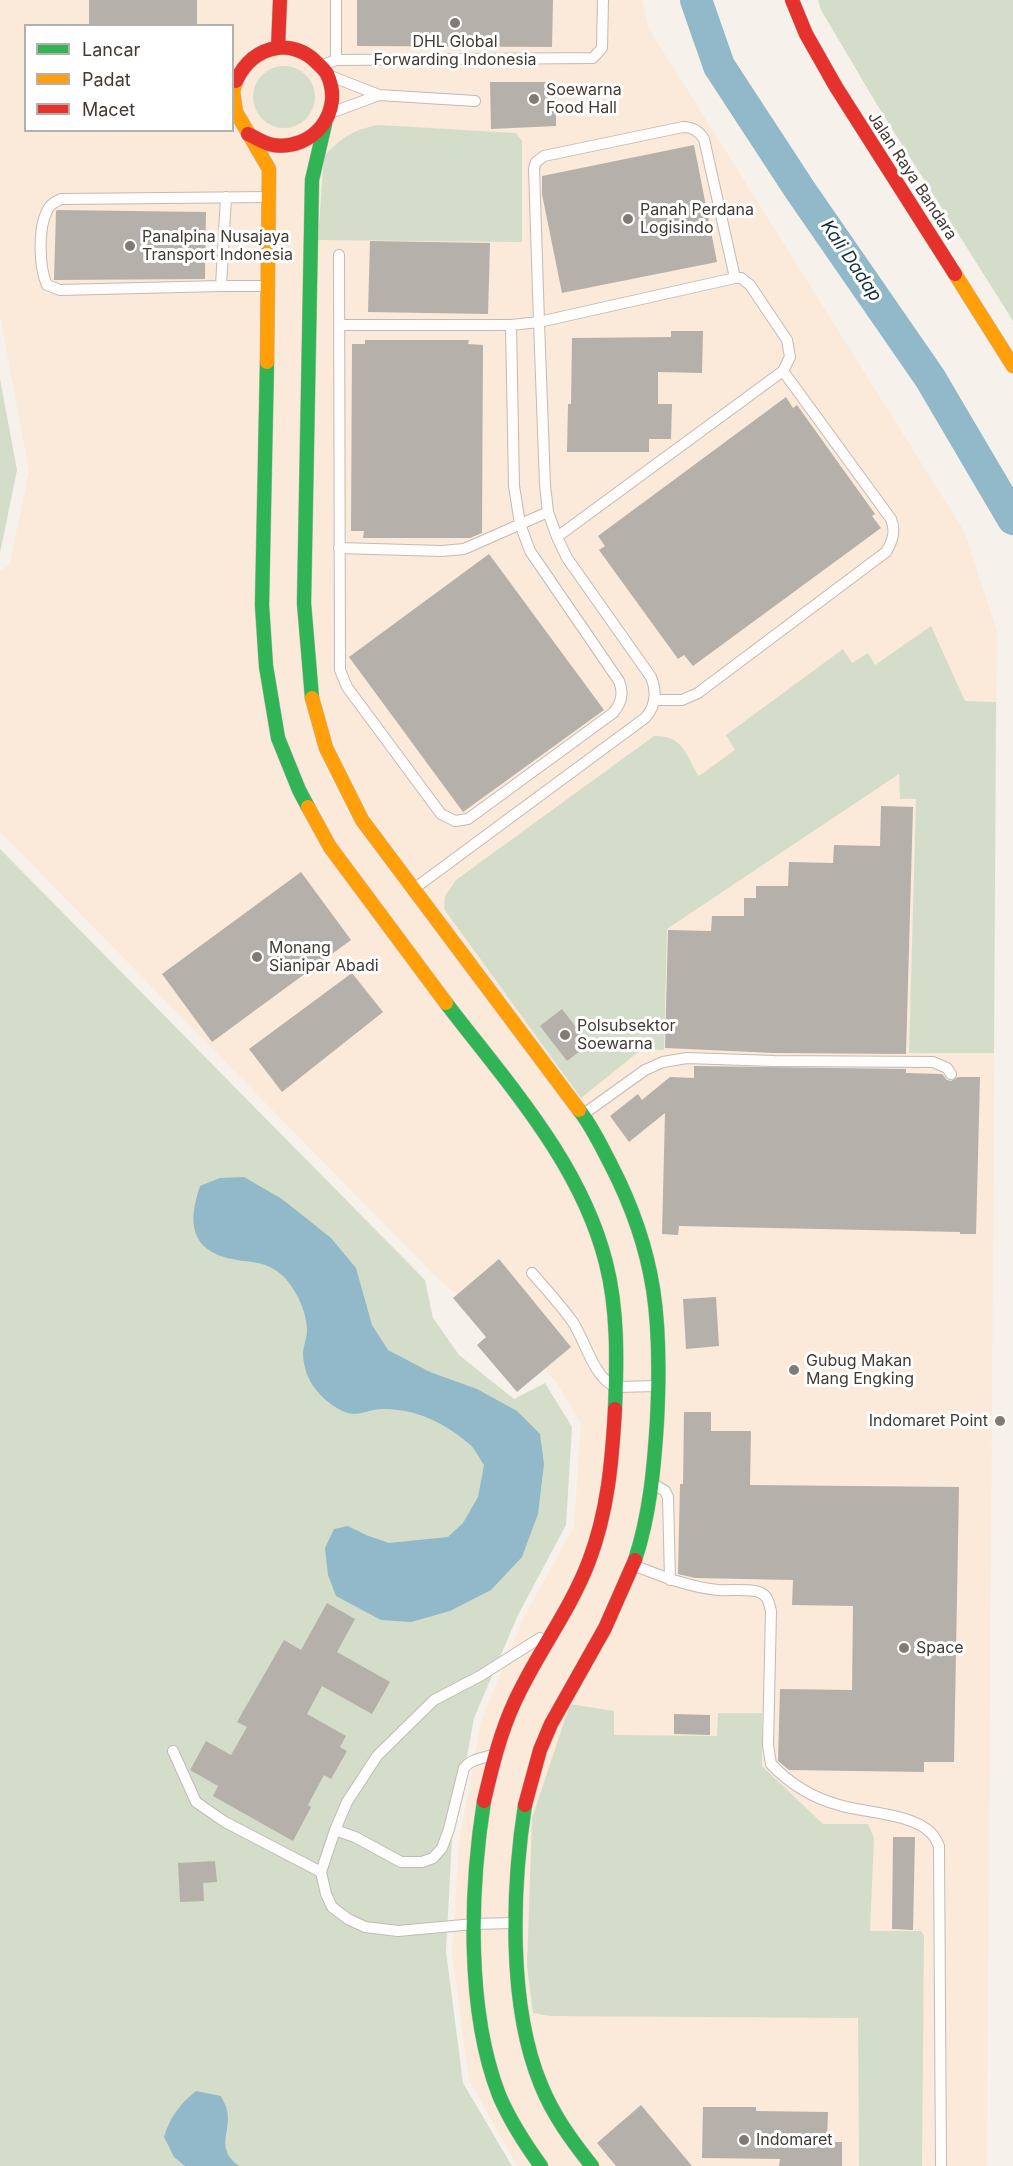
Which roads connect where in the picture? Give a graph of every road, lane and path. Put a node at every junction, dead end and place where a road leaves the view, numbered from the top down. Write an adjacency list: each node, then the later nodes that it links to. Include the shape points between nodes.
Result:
1 (280, 0): 5 (street)
2 (336, 0): 6 (lane)
3 (603, 0): 6 (lane, via 602,48 594,58)
4 (792, 0): 21 (street, Jalan Raya Bandara, via 836,87)
5 (278, 48): 7 (street, via 306,54); 11 (street, via 250,60 234,87 234,107)
6 (336, 60): 7 (lane)
7 (324, 70): 8 (lane); 10 (street, via 332,93)
8 (379, 95): 9 (lane); 10 (lane)
9 (475, 101)
10 (327, 119): 11 (street, via 315,136 289,147 274,147); 28 (street, via 312,180 299,604 313,724 362,820)
11 (248, 134): 13 (street, via 268,166)
12 (226, 197): 13 (lane); 16 (lane); 16 (lane, via 61,199 46,212 41,258 44,279 53,289)
13 (269, 197): 17 (street)
14 (339, 255): 19 (lane)
15 (735, 278): 18 (lane); 18 (lane, via 704,139 695,129 683,127 544,156 534,168); 22 (lane, via 750,285 787,340 790,357)
16 (221, 286): 17 (lane)
17 (268, 286): 33 (street, via 266,666 299,790 330,847 386,911 550,1142 573,1181 610,1278)
18 (538, 322): 20 (lane); 23 (lane)
19 (339, 325): 20 (lane); 26 (lane)
20 (512, 325): 24 (lane, via 514,486)
21 (1013, 366)
22 (783, 371): 25 (lane); 27 (lane, via 891,519 893,539 885,552 698,693 682,700)
23 (548, 512): 24 (lane); 25 (lane)
24 (520, 524): 26 (lane, via 464,549); 26 (lane, via 530,551 620,681 621,701 613,713 459,822 441,814 342,680 338,660)
25 (557, 537): 27 (lane, via 579,576 651,678)
26 (339, 548)
27 (654, 700): 28 (lane, via 645,718)
28 (411, 892): 30 (street)
29 (951, 1074): 30 (lane, via 933,1062 687,1058 645,1070)
30 (583, 1114): 32 (street, via 629,1201 644,1244 657,1315)
31 (532, 1273): 33 (lane, via 573,1322 605,1380)
32 (658, 1386): 33 (lane); 34 (street)
33 (616, 1387): 37 (street, via 604,1516 580,1585)
34 (652, 1484): 35 (street); 36 (lane, via 668,1497)
35 (633, 1565): 36 (lane); 42 (street, via 620,1600 550,1726 536,1765 518,1849)
36 (670, 1580): 46 (lane, via 718,1590 759,1592 769,1601 768,1744 771,1764 779,1772 809,1793 838,1805 920,1824 932,1833 939,1846)
37 (558, 1627): 39 (street, via 511,1711); 40 (lane, via 434,1700 377,1756 347,1802)
38 (173, 1751): 41 (lane, via 196,1802 225,1822)
39 (495, 1754): 40 (lane, via 476,1759 464,1768 449,1829 442,1848 433,1858 401,1862); 43 (street, via 476,1847)
40 (335, 1830): 41 (lane)
41 (321, 1872): 43 (lane, via 332,1907 365,1927 398,1931)
42 (517, 1923): 43 (lane); 45 (street, via 518,1980 537,2076 560,2121)
43 (474, 1924): 44 (street, via 479,2001 489,2064 509,2118)
44 (541, 2166)
45 (592, 2166)
46 (941, 2166)

